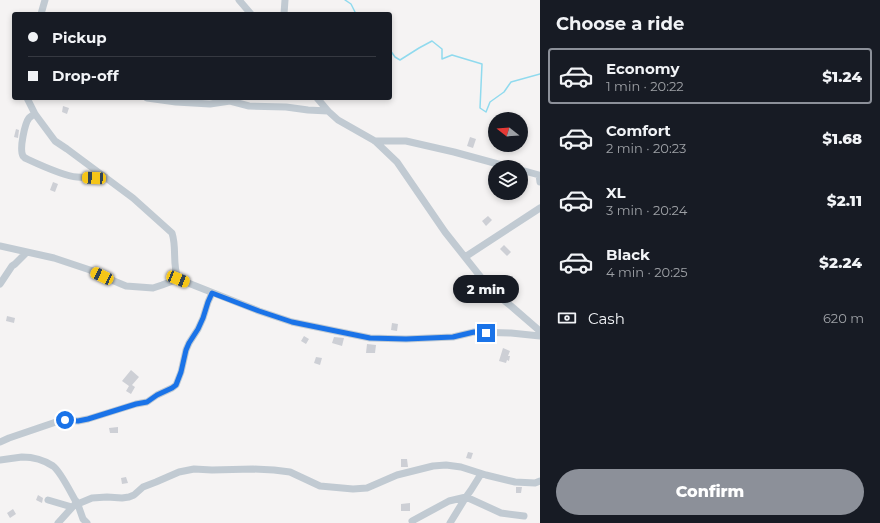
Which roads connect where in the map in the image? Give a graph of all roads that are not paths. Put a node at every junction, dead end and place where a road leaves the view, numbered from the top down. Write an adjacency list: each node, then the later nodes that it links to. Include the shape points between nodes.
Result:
1 (45, 0): 4 (street)
2 (239, 0): 5 (street)
3 (285, 0): 6 (street)
4 (42, 12)
5 (249, 12)
6 (284, 12)
7 (28, 100): 11 (street)
8 (162, 100): 10 (street, via 210,104 230,101 249,106)
9 (318, 100): 10 (street)
10 (328, 111): 12 (street, via 338,120)
11 (35, 114): 15 (street, via 55,141); 15 (street, via 26,126 22,156 76,177)
12 (375, 141): 13 (street, via 406,141); 20 (street, via 397,162)
13 (488, 161)
14 (528, 172): 16 (street, via 539,175)
15 (105, 177): 21 (street, via 172,233 175,272)
16 (540, 182)
17 (540, 208): 20 (street)
18 (1, 246): 19 (street)
19 (26, 253): 21 (street, via 54,258 126,286 153,288); 22 (street, via 12,266)
20 (465, 257): 24 (street, via 491,290)
21 (178, 279): 23 (street)
22 (0, 284)
23 (212, 293): 25 (street, via 292,322 370,338 453,337 474,332); 26 (street, via 198,329 186,350 176,385 172,388 147,402 88,419 56,422)
24 (540, 331)
25 (540, 336)
26 (0, 442)
27 (0, 460): 32 (street, via 22,457 54,466 66,483)
28 (481, 474): 29 (street, via 515,482); 30 (street); 32 (street, via 461,466 433,466 397,475 367,488 353,489 320,486 290,472 194,469 179,472 129,497 92,498)
29 (540, 481)
30 (466, 497): 33 (street, via 501,513); 34 (street, via 449,501); 37 (street)
31 (48, 500): 32 (street)
32 (74, 504): 35 (street); 36 (street)
33 (524, 516)
34 (412, 521)
35 (58, 523)
36 (87, 523)
37 (450, 523)

